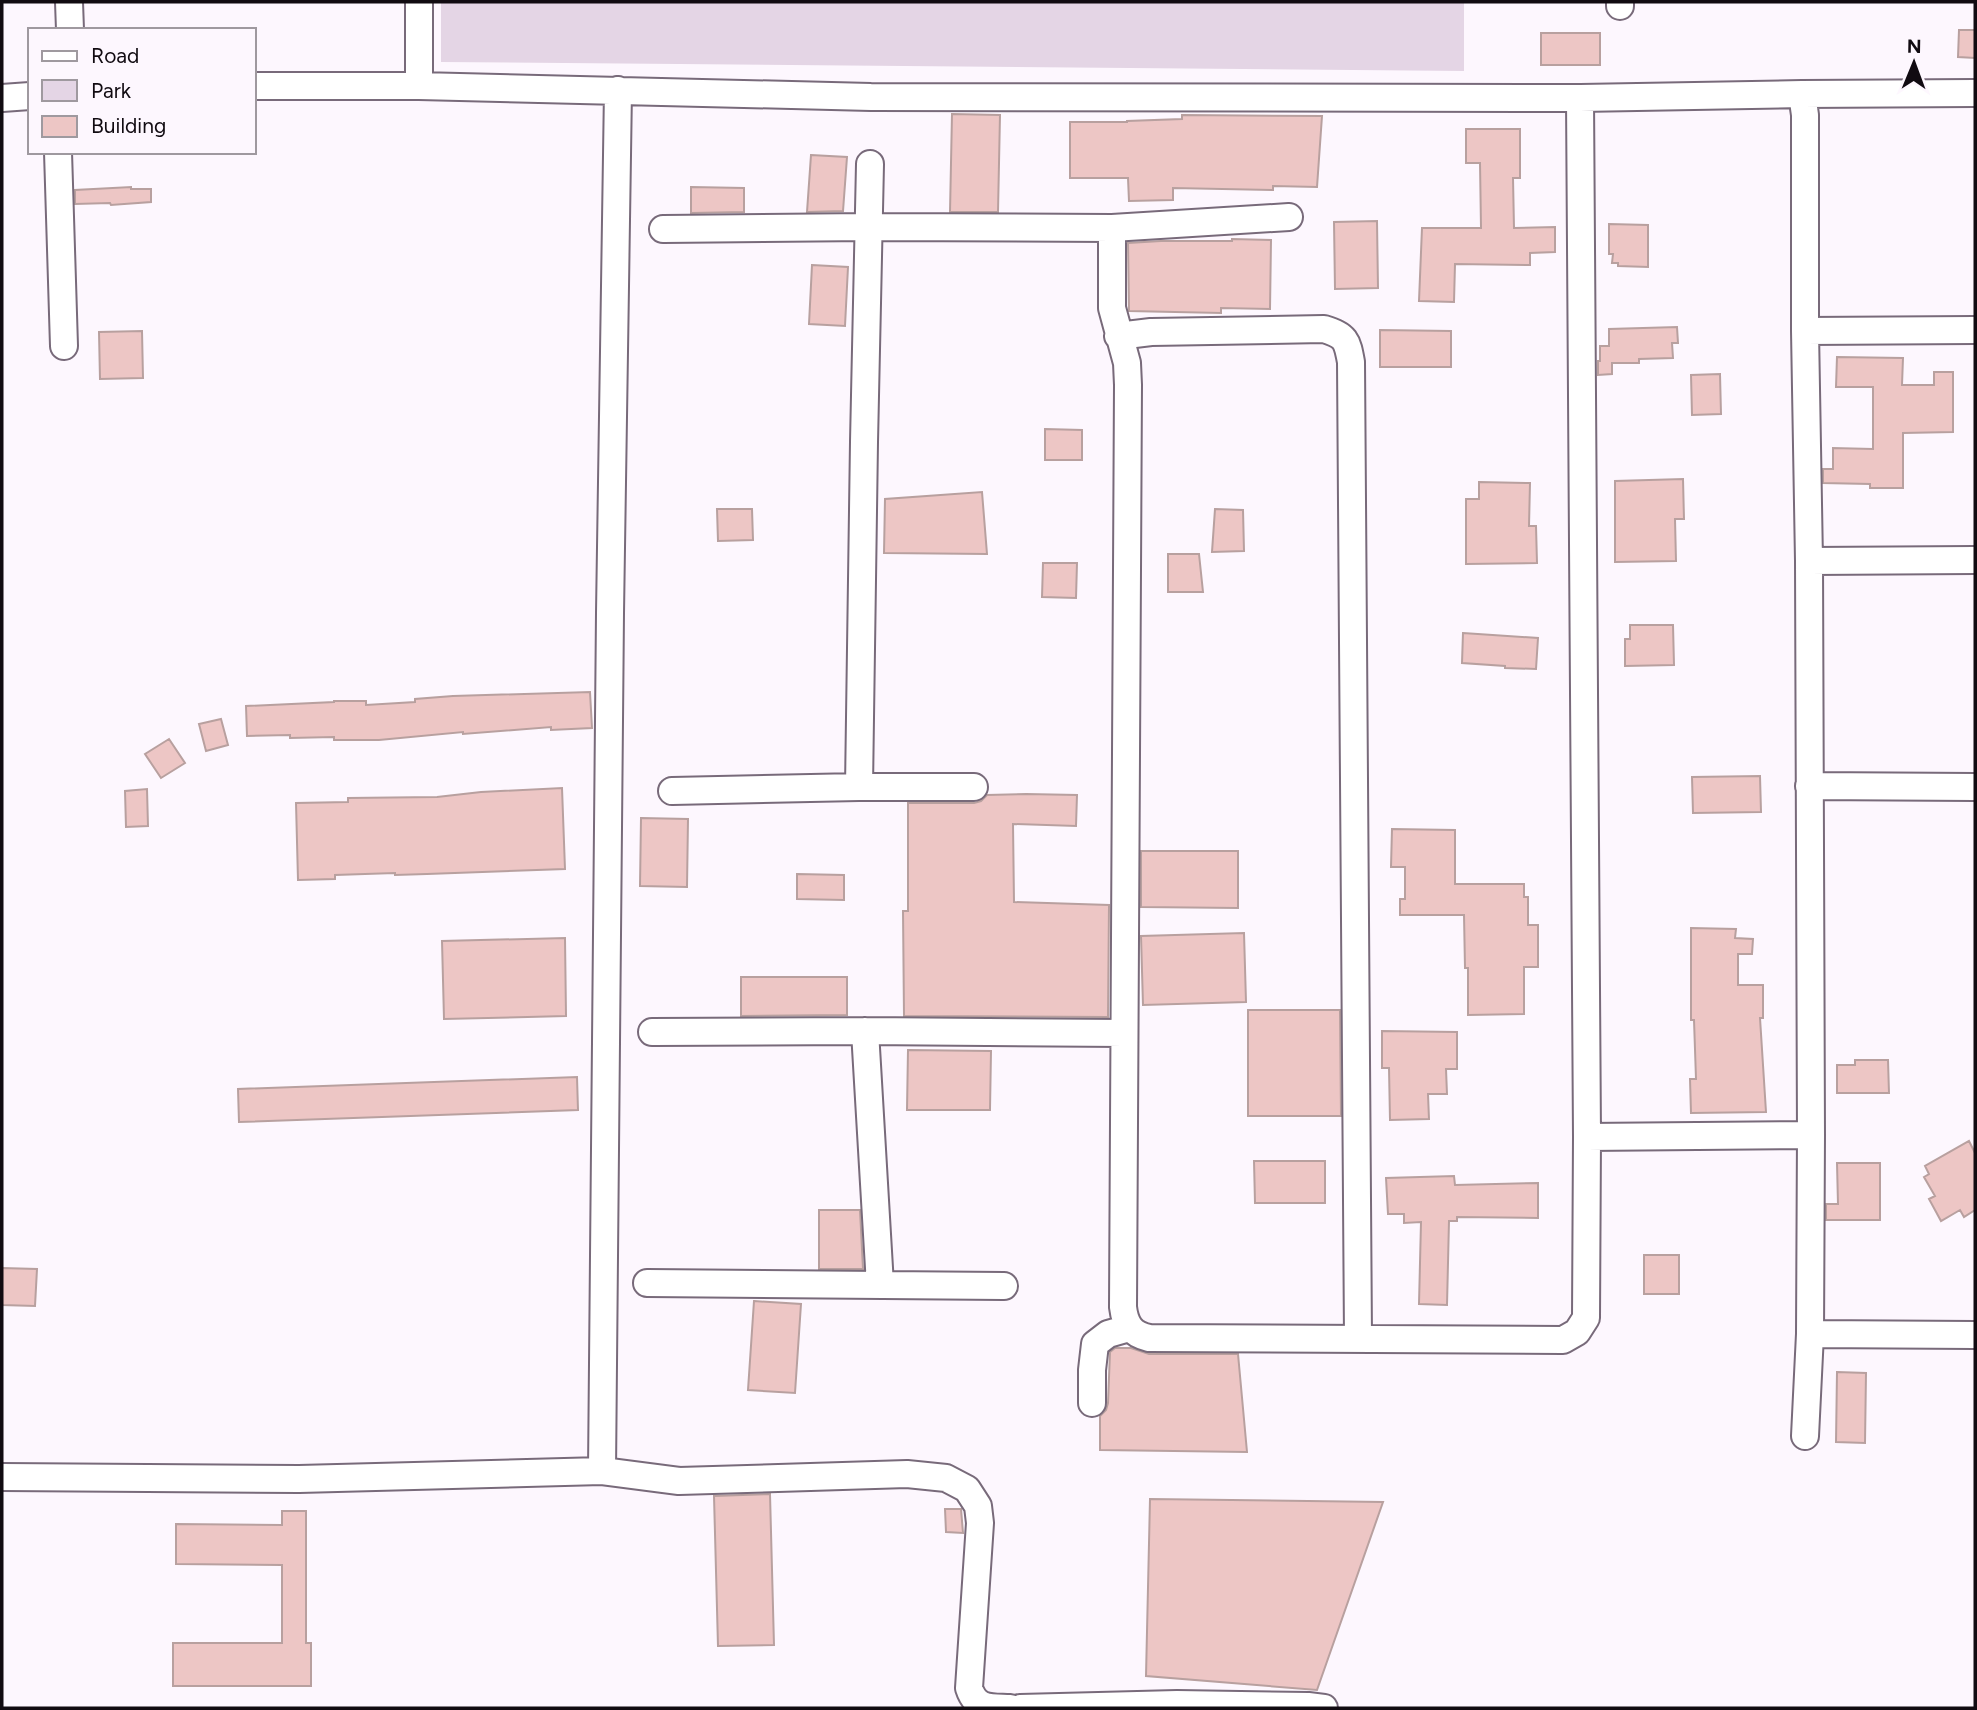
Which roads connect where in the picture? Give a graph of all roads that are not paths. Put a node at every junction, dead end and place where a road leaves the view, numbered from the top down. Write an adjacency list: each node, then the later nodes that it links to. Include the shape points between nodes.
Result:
1 (69, 2): 3 (street)
2 (419, 2): 5 (street)
3 (70, 28)
4 (256, 86): 5 (street)
5 (419, 86): 6 (street)
6 (618, 90): 11 (street, via 871,97); 43 (street)
7 (1975, 93): 8 (street)
8 (1802, 94): 11 (street); 19 (street)
9 (28, 96): 10 (street)
10 (2, 97)
11 (1580, 98): 33 (street)
12 (58, 154): 21 (street)
13 (870, 164): 15 (street)
14 (1289, 217): 16 (street)
15 (869, 227): 16 (street); 17 (street); 25 (street)
16 (1112, 228): 20 (street, via 1112,308)
17 (663, 229)
18 (1975, 330): 19 (street)
19 (1805, 331): 23 (street)
20 (1118, 336): 31 (street, via 1128,385); 40 (street, via 1324,329 1340,334 1348,344)
21 (64, 346)
22 (1975, 560): 23 (street)
23 (1809, 561): 24 (street)
24 (1809, 786): 27 (street); 32 (street)
25 (859, 787): 26 (street); 28 (street)
26 (974, 787)
27 (1975, 787)
28 (671, 791)
29 (865, 1031): 30 (street); 31 (street); 35 (street)
30 (652, 1032)
31 (1124, 1034): 37 (street, via 1123,1307)
32 (1811, 1135): 33 (street); 38 (street)
33 (1587, 1138): 40 (street, via 1586,1318 1577,1332 1563,1340)
34 (647, 1283): 35 (street)
35 (880, 1285): 36 (street)
36 (1004, 1286)
37 (1129, 1328): 40 (street, via 1149,1338); 41 (street, via 1108,1334 1095,1344)
38 (1810, 1334): 39 (street); 42 (street)
39 (1975, 1335)
40 (1358, 1338)
41 (1092, 1403)
42 (1805, 1436)
43 (602, 1471): 44 (street, via 299,1479); 45 (street, via 679,1480 907,1474 946,1478 967,1489 978,1506 980,1523 969,1688 982,1706)
44 (2, 1477)
45 (1010, 1708)
46 (1020, 1708): 47 (street, via 1177,1704)
47 (1324, 1708)

